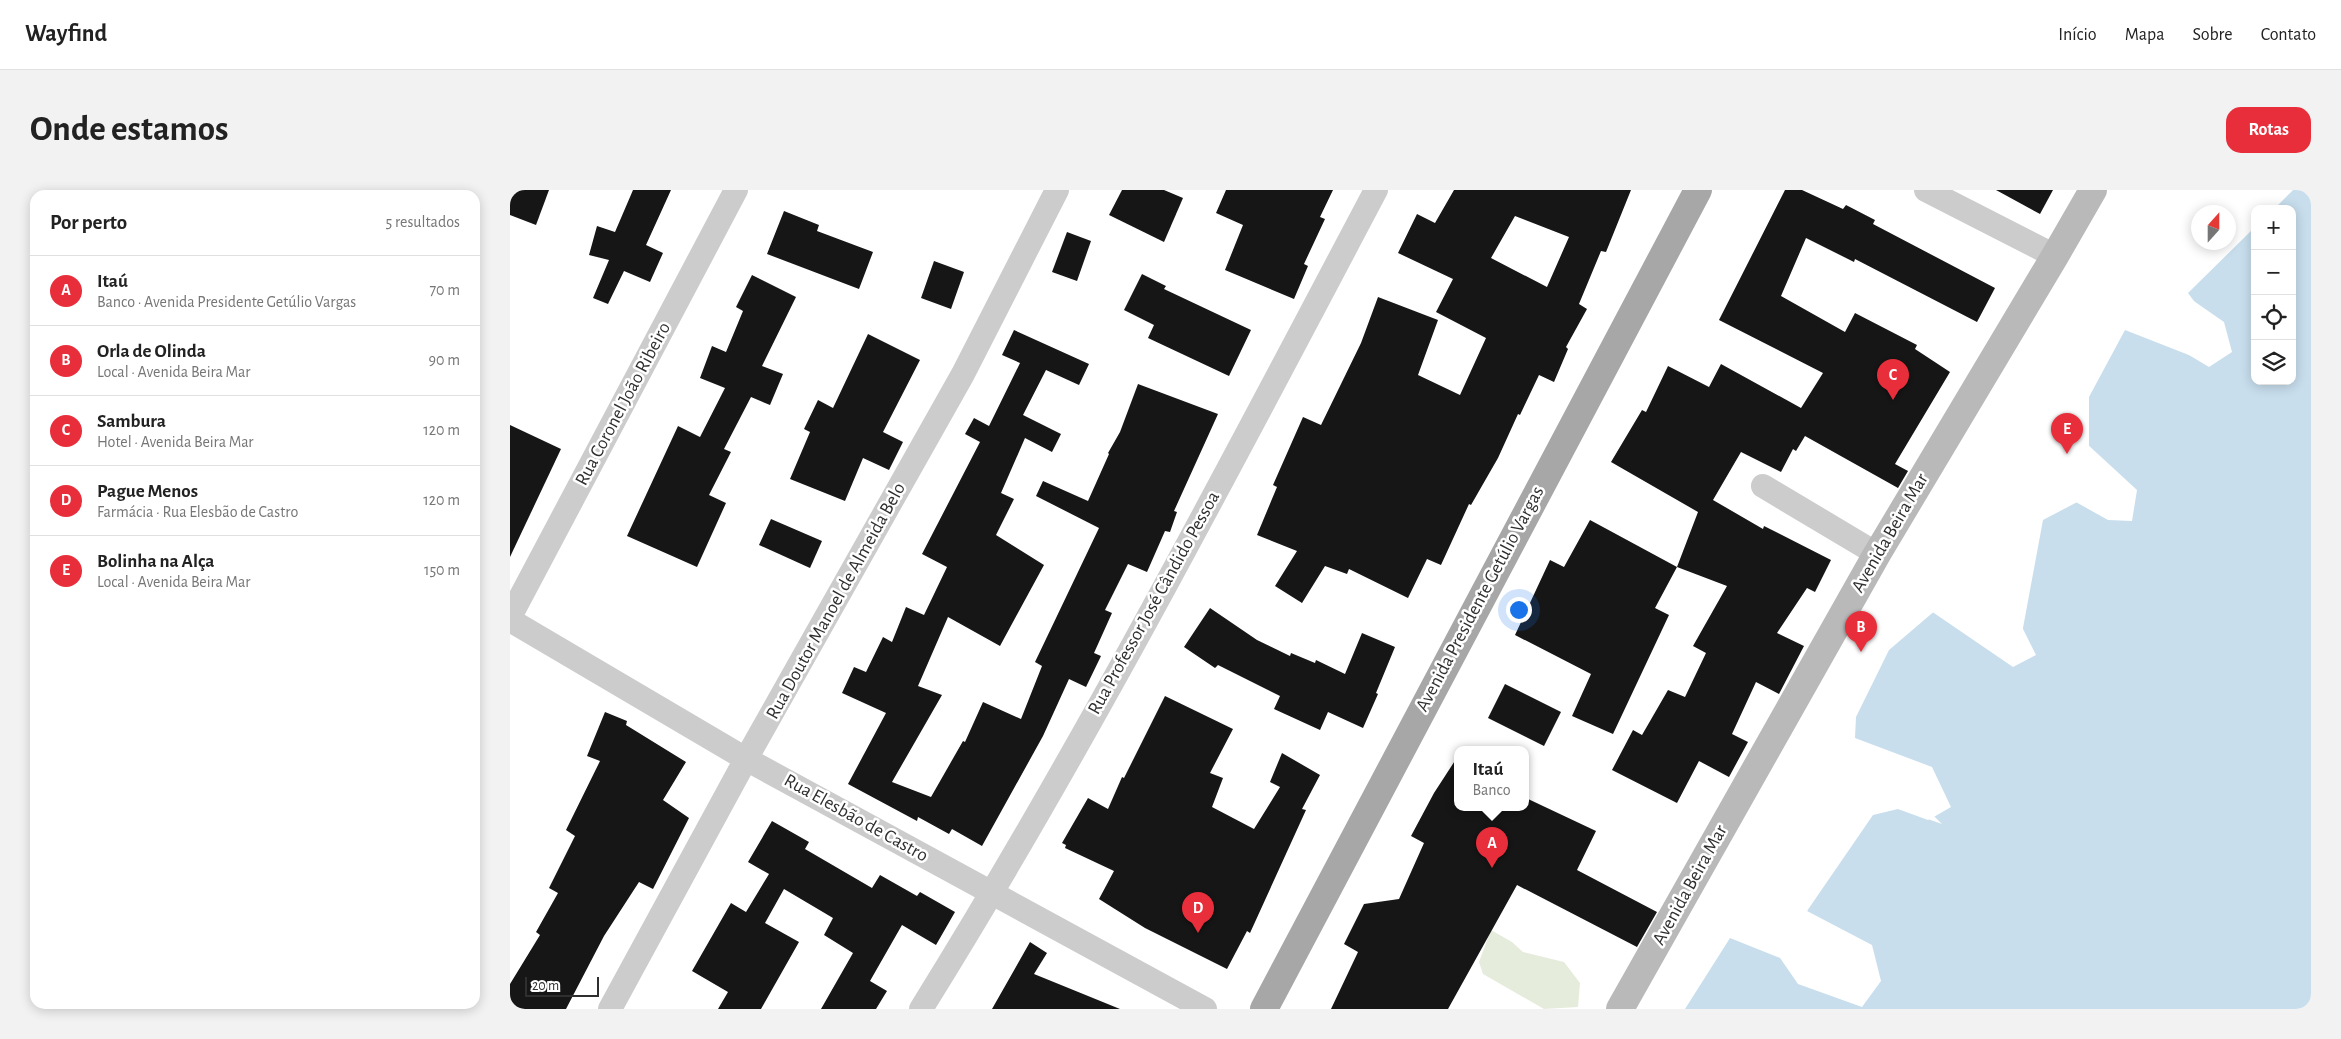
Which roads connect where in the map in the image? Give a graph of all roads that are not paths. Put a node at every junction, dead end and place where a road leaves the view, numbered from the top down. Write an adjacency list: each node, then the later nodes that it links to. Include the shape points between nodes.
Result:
1 (736, 190): 10 (street, Rua Coronel João Ribeiro)
2 (1057, 190): 11 (street, Rua Doutor Manoel de Almeida Belo, via 962,374)
3 (1376, 190): 12 (street, Rua Professor José Cândido Pessoa, via 1202,518)
4 (1698, 190): 16 (main road, Avenida Presidente Getúlio Vargas)
5 (1926, 190): 7 (street)
6 (2092, 190): 7 (main road, Avenida Beira Mar)
7 (2055, 256): 9 (main road, Avenida Beira Mar)
8 (1763, 486): 9 (street)
9 (1877, 554): 17 (main road, Avenida Beira Mar)
10 (510, 618): 11 (street, Rua Elesbão de Castro)
11 (746, 758): 12 (street, Rua Elesbão de Castro); 13 (street, Rua Doutor Manoel de Almeida Belo)
12 (993, 893): 14 (street, Rua Professor José Cândido Pessoa); 15 (street, Rua Elesbão de Castro)
13 (610, 1009)
14 (921, 1009)
15 (1205, 1009)
16 (1264, 1009)
17 (1620, 1009)

